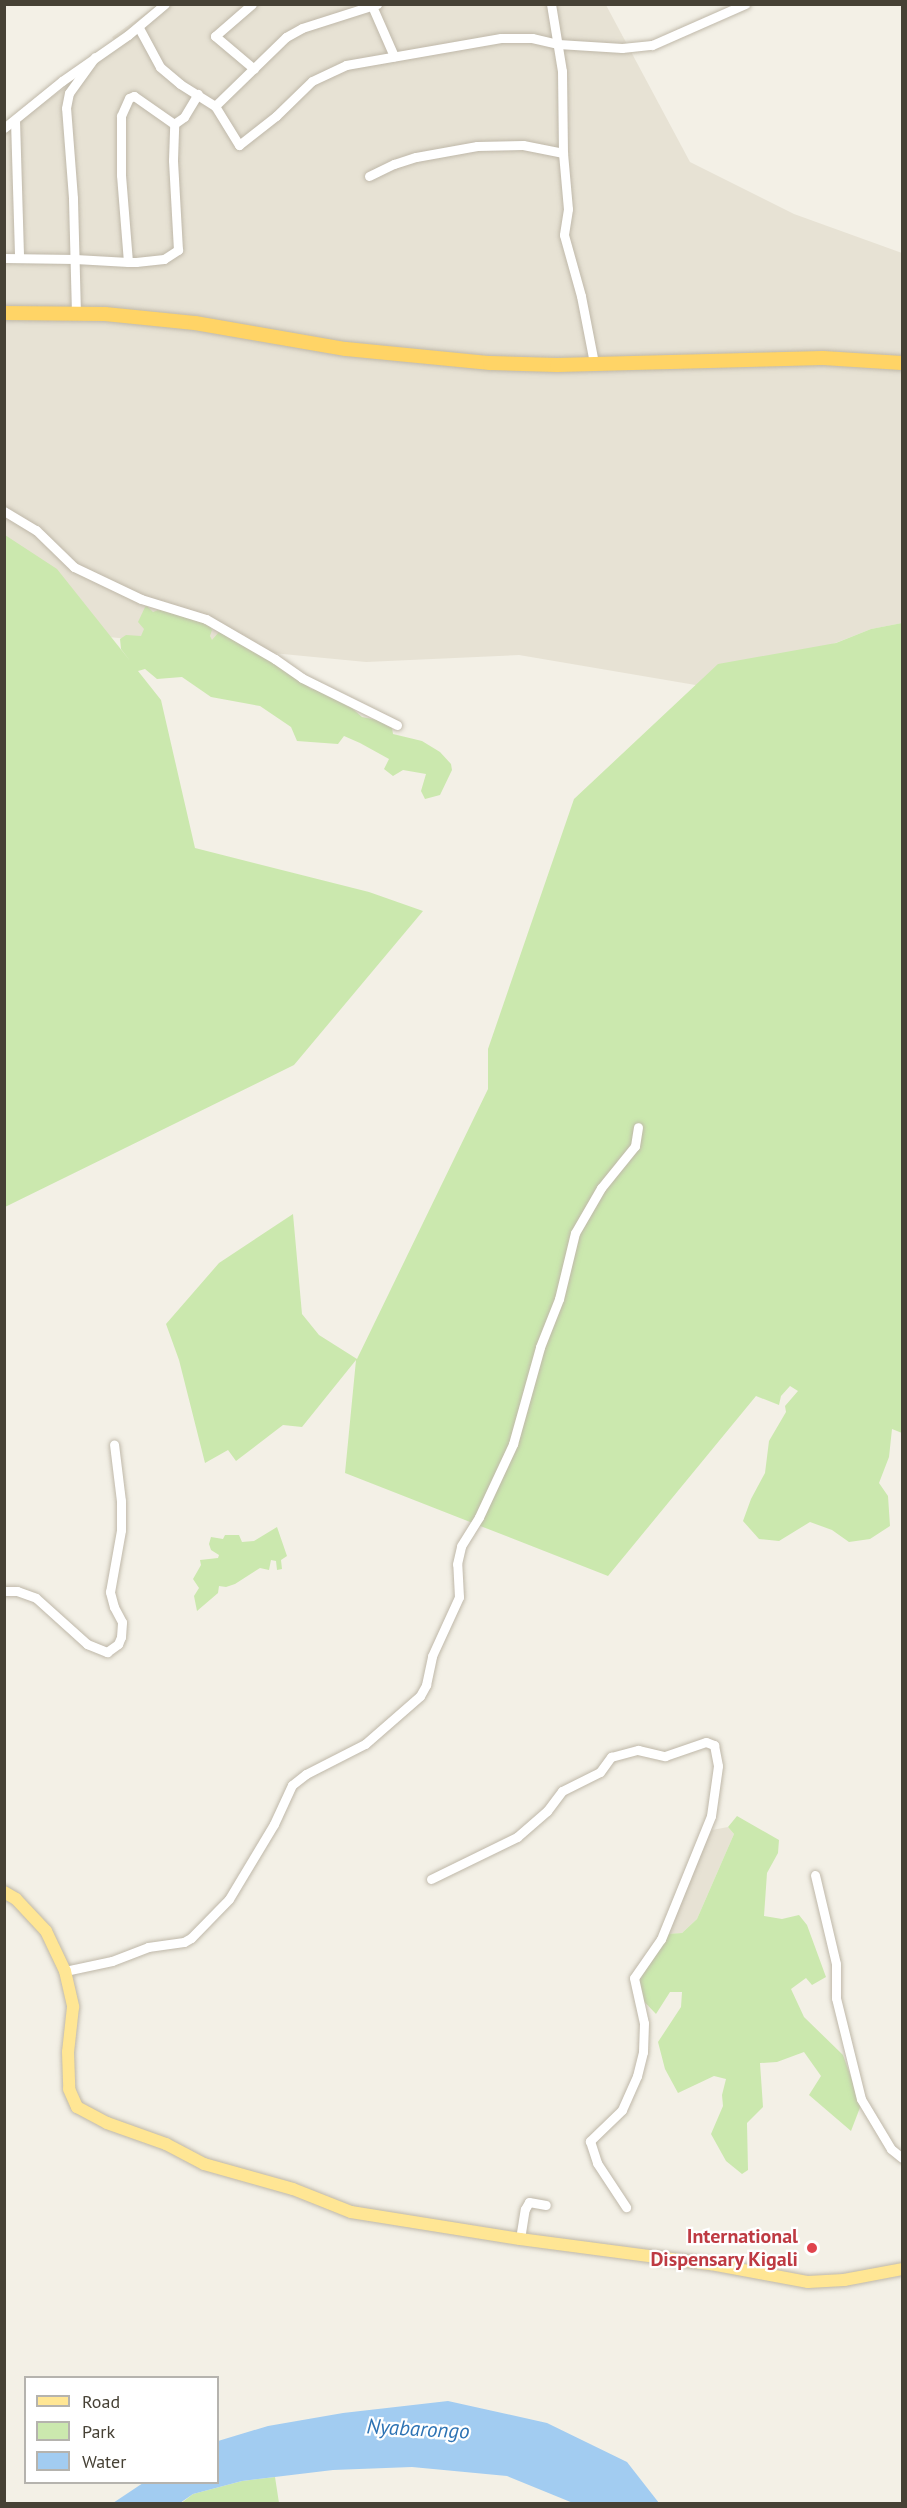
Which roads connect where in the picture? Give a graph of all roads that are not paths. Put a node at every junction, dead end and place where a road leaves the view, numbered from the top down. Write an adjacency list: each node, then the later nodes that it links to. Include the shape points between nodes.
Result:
1 (165, 4): 6 (street)
2 (252, 4): 10 (street, via 215,36)
3 (551, 4): 7 (street)
4 (746, 4): 7 (street, via 652,45 622,48)
5 (375, 5): 8 (street); 10 (street, via 302,28)
6 (139, 28): 9 (street); 11 (street, via 160,67)
7 (558, 44): 8 (street, via 532,38 501,38); 16 (street)
8 (394, 56): 12 (street, via 346,65 321,75 239,145)
9 (95, 57): 13 (street); 20 (street, via 69,93 66,108)
10 (254, 69): 12 (street)
11 (198, 94): 12 (street); 14 (street, via 184,117)
12 (215, 106)
13 (15, 120): 15 (street); 19 (street)
14 (174, 124): 21 (street, via 178,250 164,259); 21 (street, via 134,96 129,98 121,116)
15 (4, 128)
16 (563, 153): 17 (street, via 523,145 477,146 394,164); 24 (street, via 568,209 564,235)
17 (369, 176)
18 (4, 258): 19 (street)
19 (20, 258): 20 (street)
20 (75, 259): 21 (street); 23 (street)
21 (128, 262)
22 (4, 313): 23 (highway)
23 (76, 314): 24 (highway, via 195,323 413,357 557,365)
24 (594, 363): 25 (highway, via 823,358)
25 (903, 363)
26 (4, 511): 27 (street, via 36,530 74,567 141,599 206,619 302,678)
27 (397, 725)
28 (638, 1127): 34 (street, via 630,1154 601,1188 575,1233 559,1299 540,1347 513,1444 462,1546 459,1597 432,1656 420,1696 365,1744 292,1785 229,1899 190,1938)
29 (114, 1444): 30 (street, via 121,1530 110,1592 122,1622 118,1644 106,1652 87,1644 36,1598 17,1590)
30 (4, 1591)
31 (815, 1875): 35 (street, via 836,1964 836,1998 861,2099 891,2149)
32 (431, 1879): 37 (street, via 517,1837 547,1811 562,1791 600,1772 612,1757 638,1750 664,1756 706,1742 714,1745 718,1766 711,1816 661,1940 634,1978 644,2023 637,2076 622,2110 590,2141 597,2163)
33 (4, 1892): 34 (main road, via 16,1899 46,1931)
34 (65, 1971): 38 (main road, via 73,2007 69,2089 77,2107 204,2164 293,2189 351,2212)
35 (903, 2158)
36 (546, 2205): 38 (street, via 530,2202 525,2209)
37 (626, 2206)
38 (520, 2239): 39 (main road, via 711,2264 808,2282)
39 (903, 2269)

